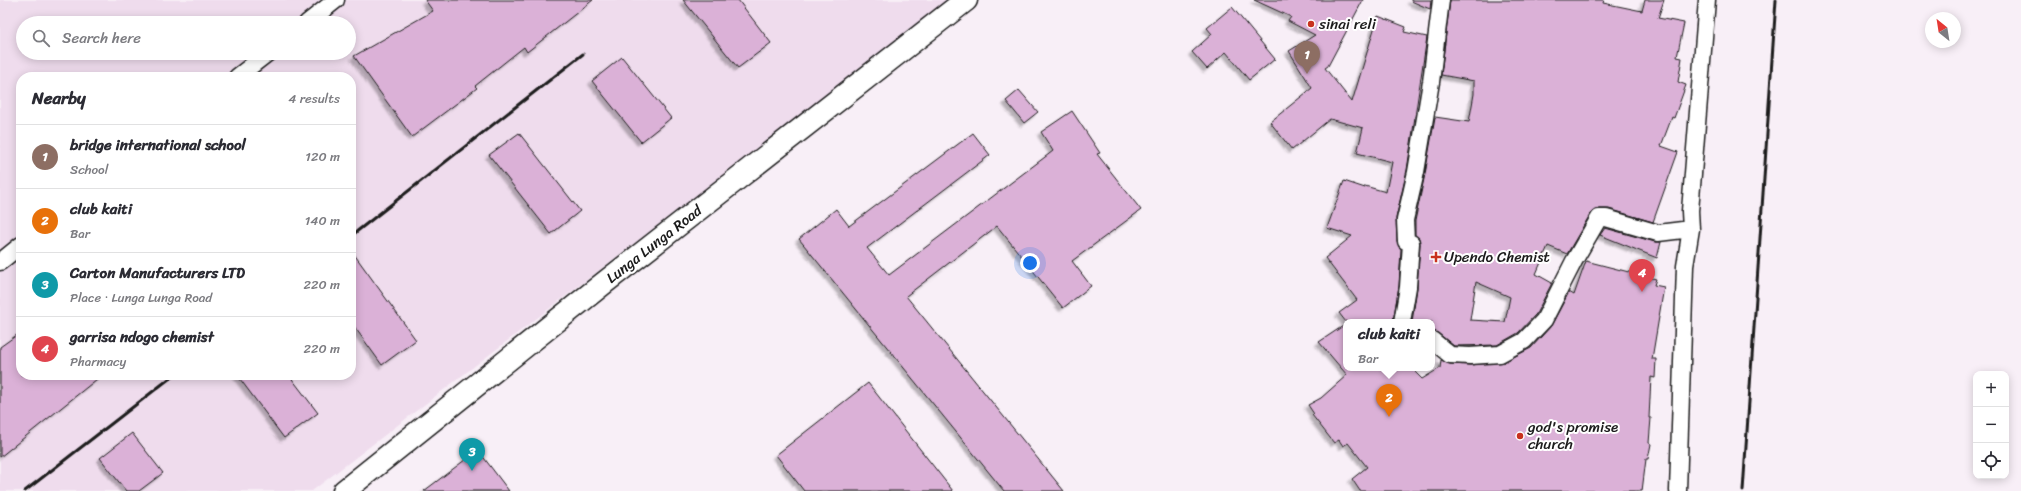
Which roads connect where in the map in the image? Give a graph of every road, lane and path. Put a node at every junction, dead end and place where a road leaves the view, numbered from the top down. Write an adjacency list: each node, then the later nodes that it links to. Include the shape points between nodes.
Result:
1 (336, 0): 5 (street)
2 (966, 0): 13 (main road, Lunga Lunga Road, via 604,283)
3 (1441, 0): 11 (street, via 1418,165 1405,220 1406,241 1411,243)
4 (1707, 0): 8 (street, via 1690,211)
5 (316, 16)
6 (259, 60): 7 (street)
7 (243, 72)
8 (1691, 229): 12 (street, via 1658,233 1600,218 1574,261 1544,320 1524,341 1500,354 1470,356 1450,355); 14 (street, via 1685,266)
9 (16, 249): 10 (street)
10 (0, 262)
11 (1403, 319)
12 (1435, 342)
13 (344, 491)
14 (1678, 491)

